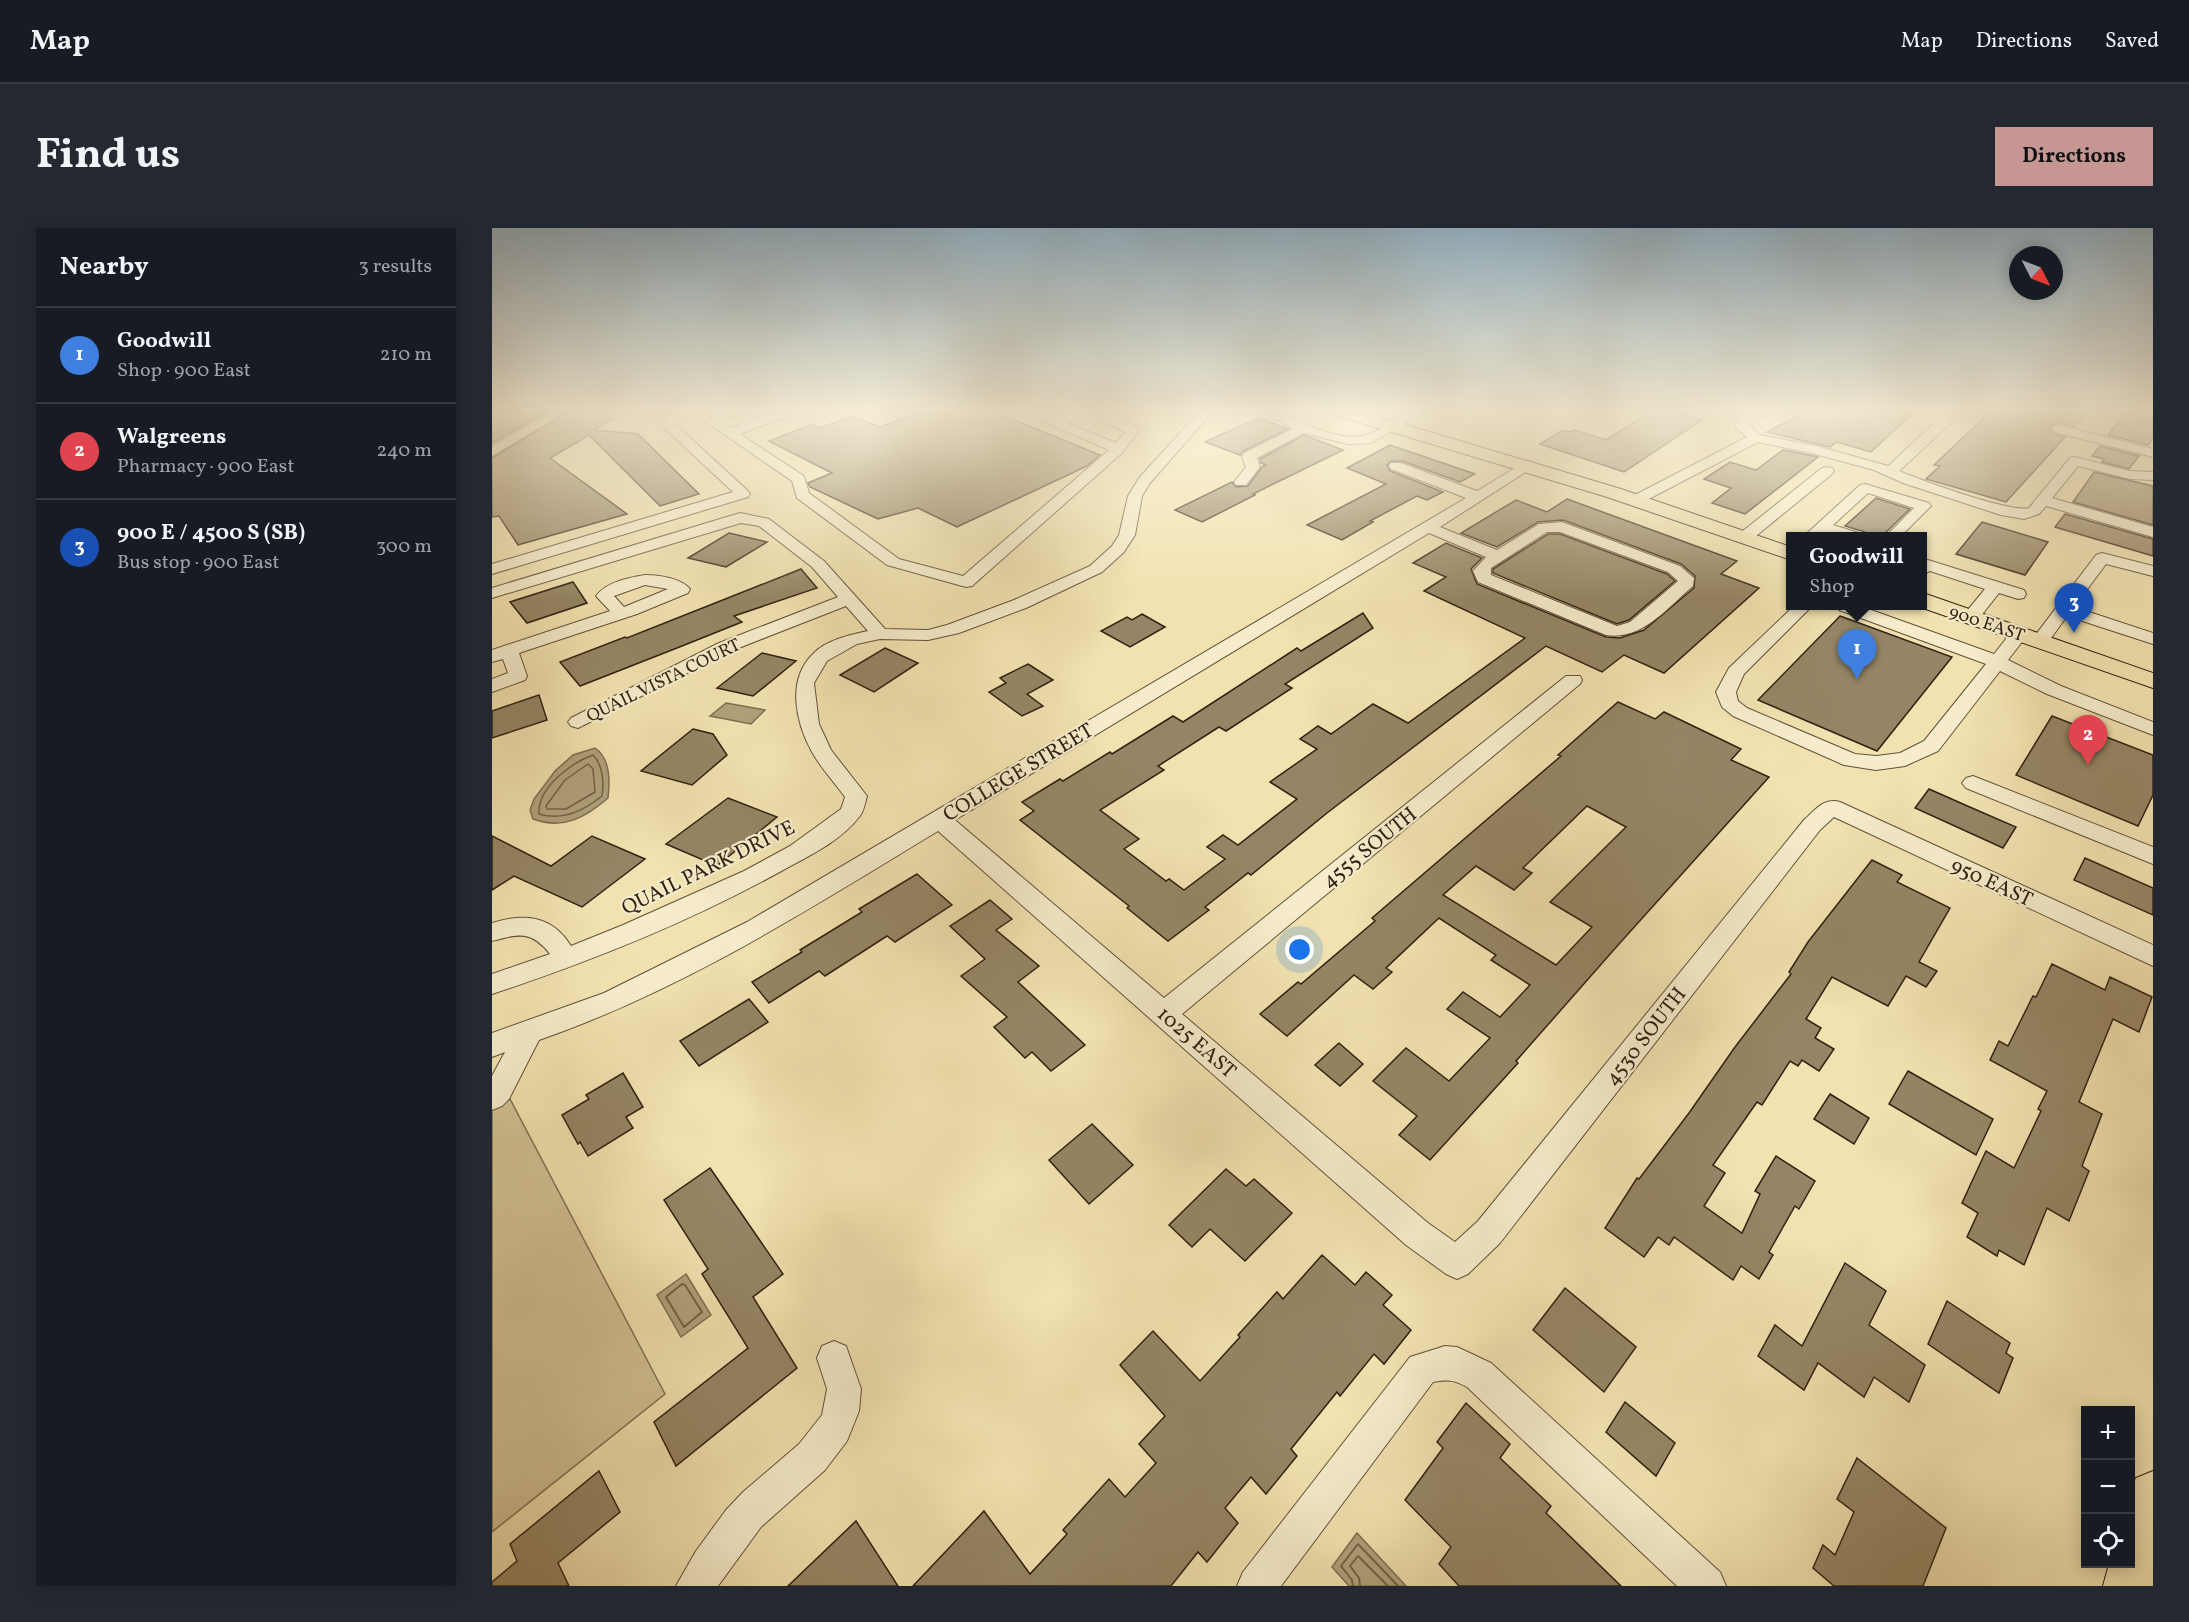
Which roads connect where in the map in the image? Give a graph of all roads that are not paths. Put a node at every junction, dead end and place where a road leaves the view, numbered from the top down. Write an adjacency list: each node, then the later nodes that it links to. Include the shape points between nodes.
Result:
1 (721, 473): 27 (street, via 743,494)
2 (791, 473): 3 (street, via 799,479 802,495 893,562 966,582)
3 (1090, 473)
4 (1151, 473): 39 (street, QUAIL PARK DRIVE, via 1135,496 1127,535 1096,569 953,629 928,635)
5 (1248, 473): 15 (street)
6 (1416, 473): 16 (street)
7 (1514, 473): 16 (street, COLLEGE STREET)
8 (1553, 473): 17 (main road)
9 (1688, 473): 17 (street)
10 (1824, 473): 23 (street)
11 (1893, 473): 18 (street, via 2015,513 2034,511)
12 (2066, 473): 18 (street)
13 (2124, 473): 14 (street)
14 (2153, 476)
15 (1241, 482)
16 (1478, 497): 19 (street, COLLEGE STREET)
17 (1636, 500): 23 (main road)
18 (2043, 500): 22 (street)
19 (1427, 527): 25 (street); 51 (street, COLLEGE STREET)
20 (1817, 531): 21 (street, via 1865,488 1871,488 1924,506)
21 (1898, 532)
22 (2153, 532)
23 (1745, 537): 24 (main road)
24 (1786, 552)
25 (1498, 556): 25 (street, via 1481,571 1484,578 1594,627 1618,632 1636,626 1687,582 1674,568 1563,527 1544,527)
26 (1927, 565): 29 (street)
27 (492, 569)
28 (2153, 571): 34 (street, via 2102,558)
29 (1995, 587): 31 (street); 38 (street)
30 (492, 592): 32 (street, via 740,518 764,522 818,564)
31 (2018, 594)
32 (850, 599): 39 (street); 47 (street, QUAIL VISTA COURT, via 725,647)
33 (1927, 601): 38 (main road, 900 EAST)
34 (2063, 609): 40 (street); 41 (street)
35 (1799, 610): 43 (street, via 1736,672 1726,692 1729,703 1740,712 1851,760 1876,763 1905,759 1931,746)
36 (1856, 610): 43 (street)
37 (621, 613): 42 (street)
38 (1971, 617): 40 (main road, 900 EAST)
39 (880, 634): 55 (street, QUAIL PARK DRIVE, via 851,640 827,652 812,667 805,683 809,724 822,752 856,796 851,813 798,852 752,877)
40 (2030, 638): 43 (street); 45 (main road, 900 EAST)
41 (2153, 639)
42 (500, 653): 46 (street, via 518,676)
43 (1998, 662): 48 (street, via 2050,689)
44 (1573, 680): 57 (street, 4555 SOUTH)
45 (2152, 680)
46 (492, 686)
47 (578, 722)
48 (2153, 729)
49 (1973, 783): 52 (street)
50 (1832, 807): 54 (street, 950 EAST); 61 (street, 4530 SOUTH, via 1812,825 1489,1232)
51 (939, 819): 57 (street, 1025 EAST); 58 (street, COLLEGE STREET, via 756,929 676,971)
52 (2153, 856)
53 (492, 932): 55 (street, via 530,925 543,930 557,943)
54 (2153, 956)
55 (566, 959): 56 (street, QUAIL PARK DRIVE)
56 (492, 984)
57 (1164, 1013): 61 (street, 1025 EAST, via 1417,1234)
58 (530, 1032): 59 (street, COLLEGE STREET); 60 (street)
59 (492, 1045)
60 (492, 1097)
61 (1456, 1263)
62 (834, 1358): 64 (street, via 845,1392 838,1419 826,1442 755,1506 712,1558)
63 (2153, 1496): 67 (main road)
64 (696, 1586)
65 (1257, 1586): 66 (street, via 1422,1369 1441,1362 1461,1364 1479,1376)
66 (1706, 1586)
67 (2128, 1586)

